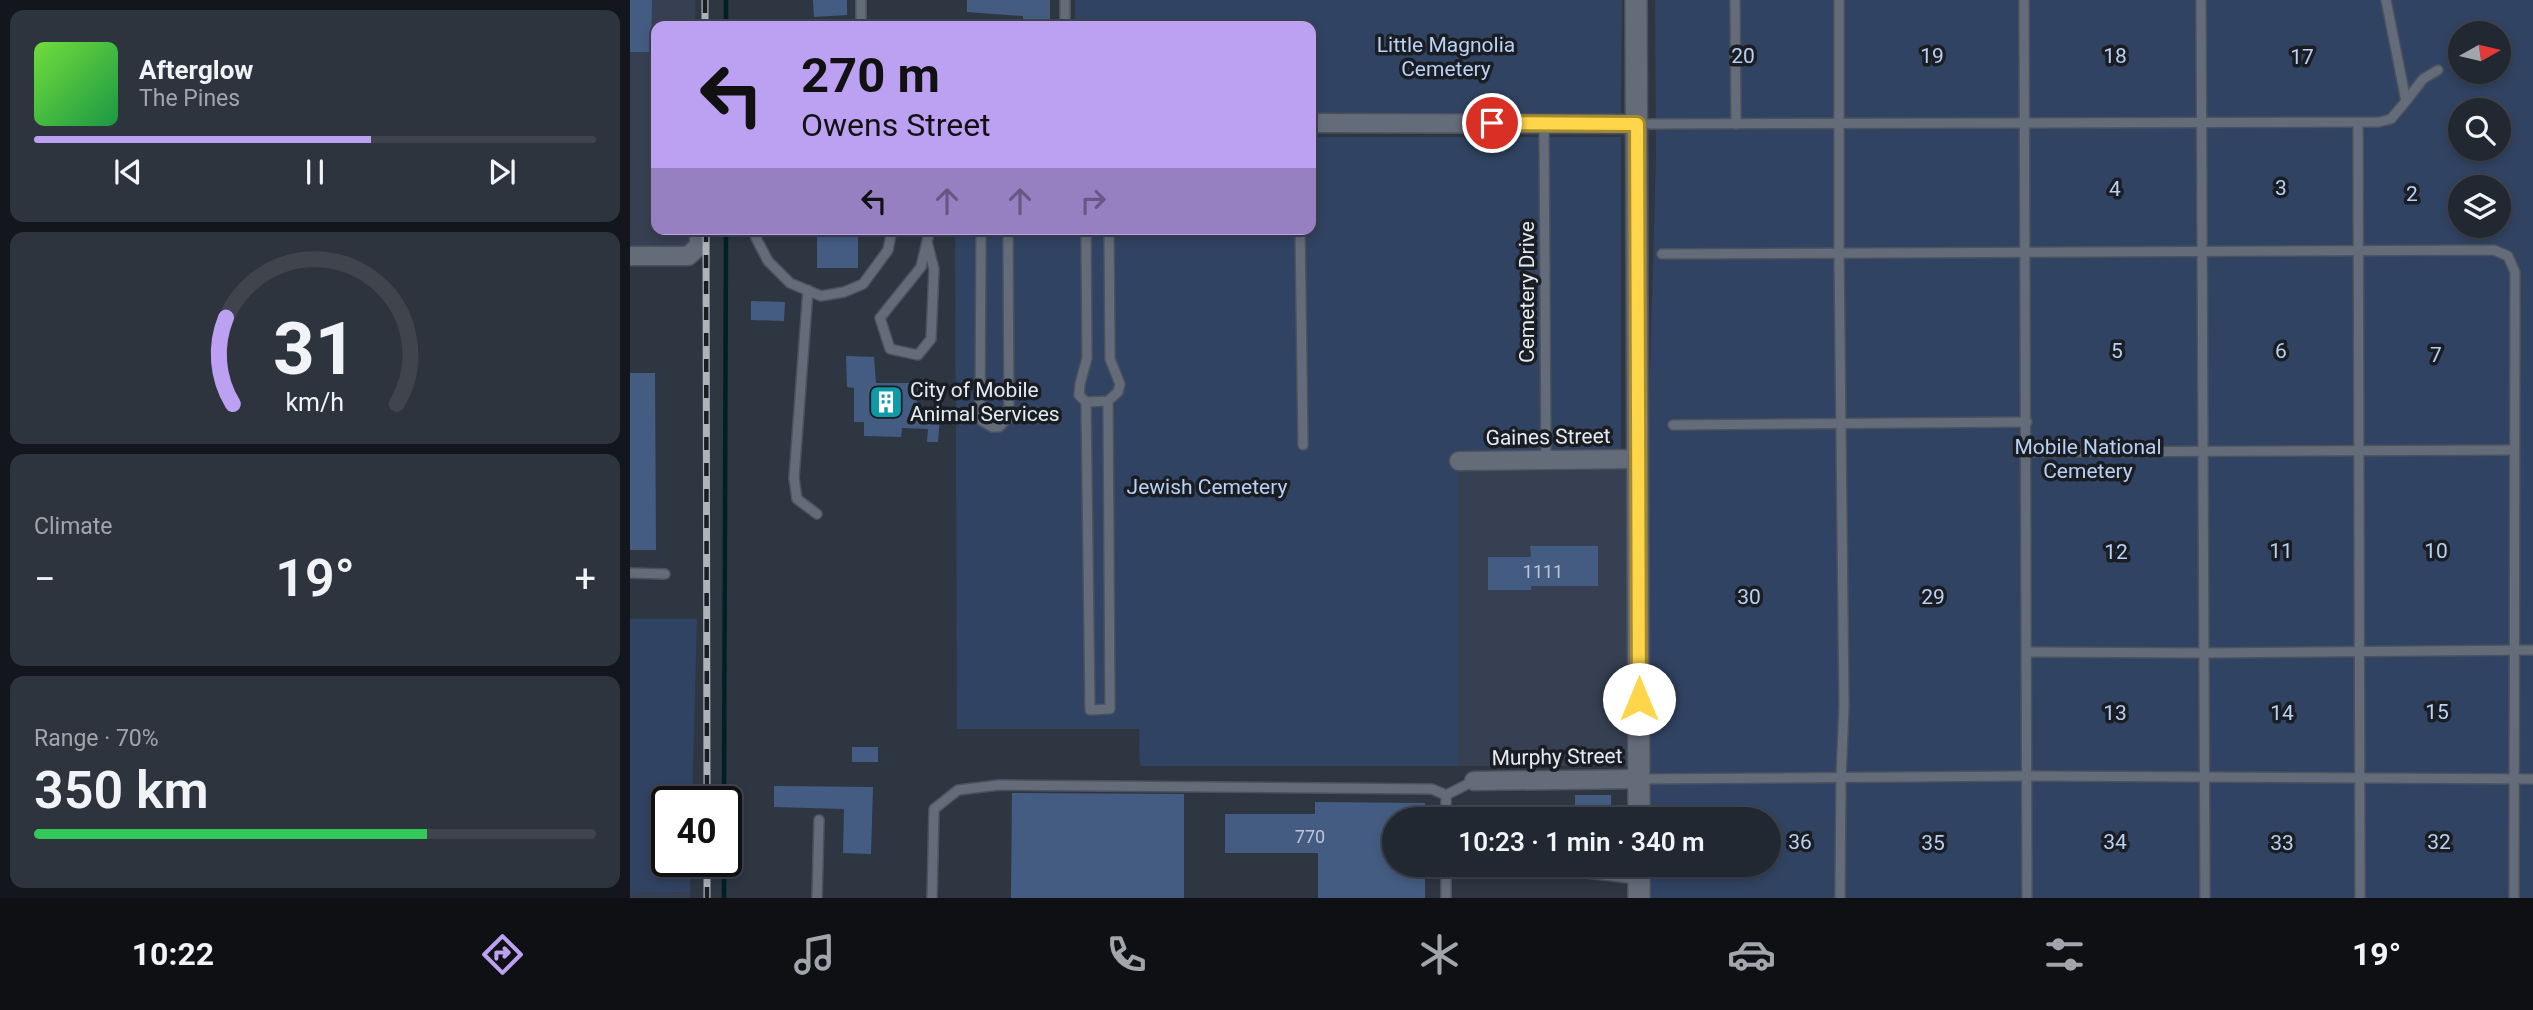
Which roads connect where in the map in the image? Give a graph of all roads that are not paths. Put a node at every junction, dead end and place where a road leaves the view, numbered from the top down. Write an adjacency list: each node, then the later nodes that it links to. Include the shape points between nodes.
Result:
1 (861, 0): 9 (lane)
2 (1065, 0): 10 (lane)
3 (1636, 0): 16 (street)
4 (1735, 0): 17 (lane)
5 (1839, 0): 18 (lane)
6 (2024, 0): 20 (lane)
7 (2201, 0): 19 (lane)
8 (2386, 0): 12 (lane)
9 (861, 21)
10 (1065, 21)
11 (2438, 70): 12 (lane, via 2423,79)
12 (2406, 102): 15 (lane, via 2391,119)
13 (1316, 122): 14 (street)
14 (1544, 123): 16 (street); 49 (lane, Cemetery Drive)
15 (2358, 123): 19 (lane); 32 (lane)
16 (1637, 124): 17 (lane); 48 (street)
17 (1735, 124): 18 (lane)
18 (1838, 124): 20 (lane); 34 (lane)
19 (2201, 124): 20 (lane); 31 (lane)
20 (2024, 125): 33 (lane)
21 (699, 235): 36 (street, via 699,246 688,256)
22 (756, 235): 37 (lane, via 768,261 790,283)
23 (891, 235): 37 (lane, via 888,250 863,284 821,296)
24 (929, 235): 30 (lane)
25 (981, 235): 26 (lane, via 980,414 982,421 999,427 1009,417)
26 (1008, 235)
27 (1086, 235): 39 (lane, via 1087,358 1079,395)
28 (1109, 235): 38 (lane, via 1110,359 1119,384 1118,393)
29 (1300, 235): 43 (lane)
30 (928, 242): 30 (lane, via 921,267 880,318 890,349 918,355 931,339 934,269)
31 (2202, 251): 32 (lane); 33 (lane); 47 (lane)
32 (2358, 251): 44 (lane, via 2494,250 2508,256 2515,272); 45 (lane)
33 (2025, 252): 34 (lane); 40 (lane)
34 (1839, 253): 35 (lane); 42 (lane)
35 (1662, 254)
36 (630, 256)
37 (808, 290): 51 (lane, via 794,478 797,499)
38 (1108, 401): 39 (lane); 39 (lane, via 1110,709 1090,710)
39 (1086, 402)
40 (2026, 422): 42 (lane); 46 (lane)
41 (1672, 425): 42 (lane)
42 (1840, 425): 61 (lane)
43 (1303, 445)
44 (2514, 450): 45 (lane); 54 (lane)
45 (2360, 451): 47 (lane); 57 (lane)
46 (2027, 452): 47 (lane); 56 (lane)
47 (2203, 452): 58 (lane)
48 (1638, 459): 49 (street, Gaines Street); 64 (street)
49 (1546, 460): 50 (street, Gaines Street)
50 (1459, 461)
51 (817, 514)
52 (630, 573): 53 (lane)
53 (665, 574)
54 (2514, 650): 55 (lane); 57 (lane); 63 (lane)
55 (2533, 650)
56 (2028, 652): 58 (lane); 59 (lane)
57 (2360, 652): 58 (lane); 62 (lane)
58 (2204, 653): 60 (lane)
59 (2027, 776): 60 (lane); 61 (lane); 78 (lane)
60 (2205, 777): 62 (lane); 79 (lane)
61 (1841, 778): 64 (lane); 77 (lane)
62 (2360, 778): 63 (lane); 80 (lane)
63 (2514, 778): 65 (lane); 81 (lane)
64 (1639, 779): 66 (street, Murphy Street); 69 (street)
65 (2533, 779)
66 (1474, 781): 67 (lane)
67 (1446, 794): 68 (lane); 75 (lane, via 1432,789 999,785 958,790 934,809)
68 (1446, 807)
69 (1639, 807)
70 (820, 820): 74 (lane)
71 (1446, 877): 76 (lane)
72 (1616, 877): 73 (lane)
73 (1639, 880)
74 (817, 898)
75 (932, 898)
76 (1446, 898)
77 (1840, 898)
78 (2027, 898)
79 (2205, 898)
80 (2360, 898)
81 (2514, 898)

